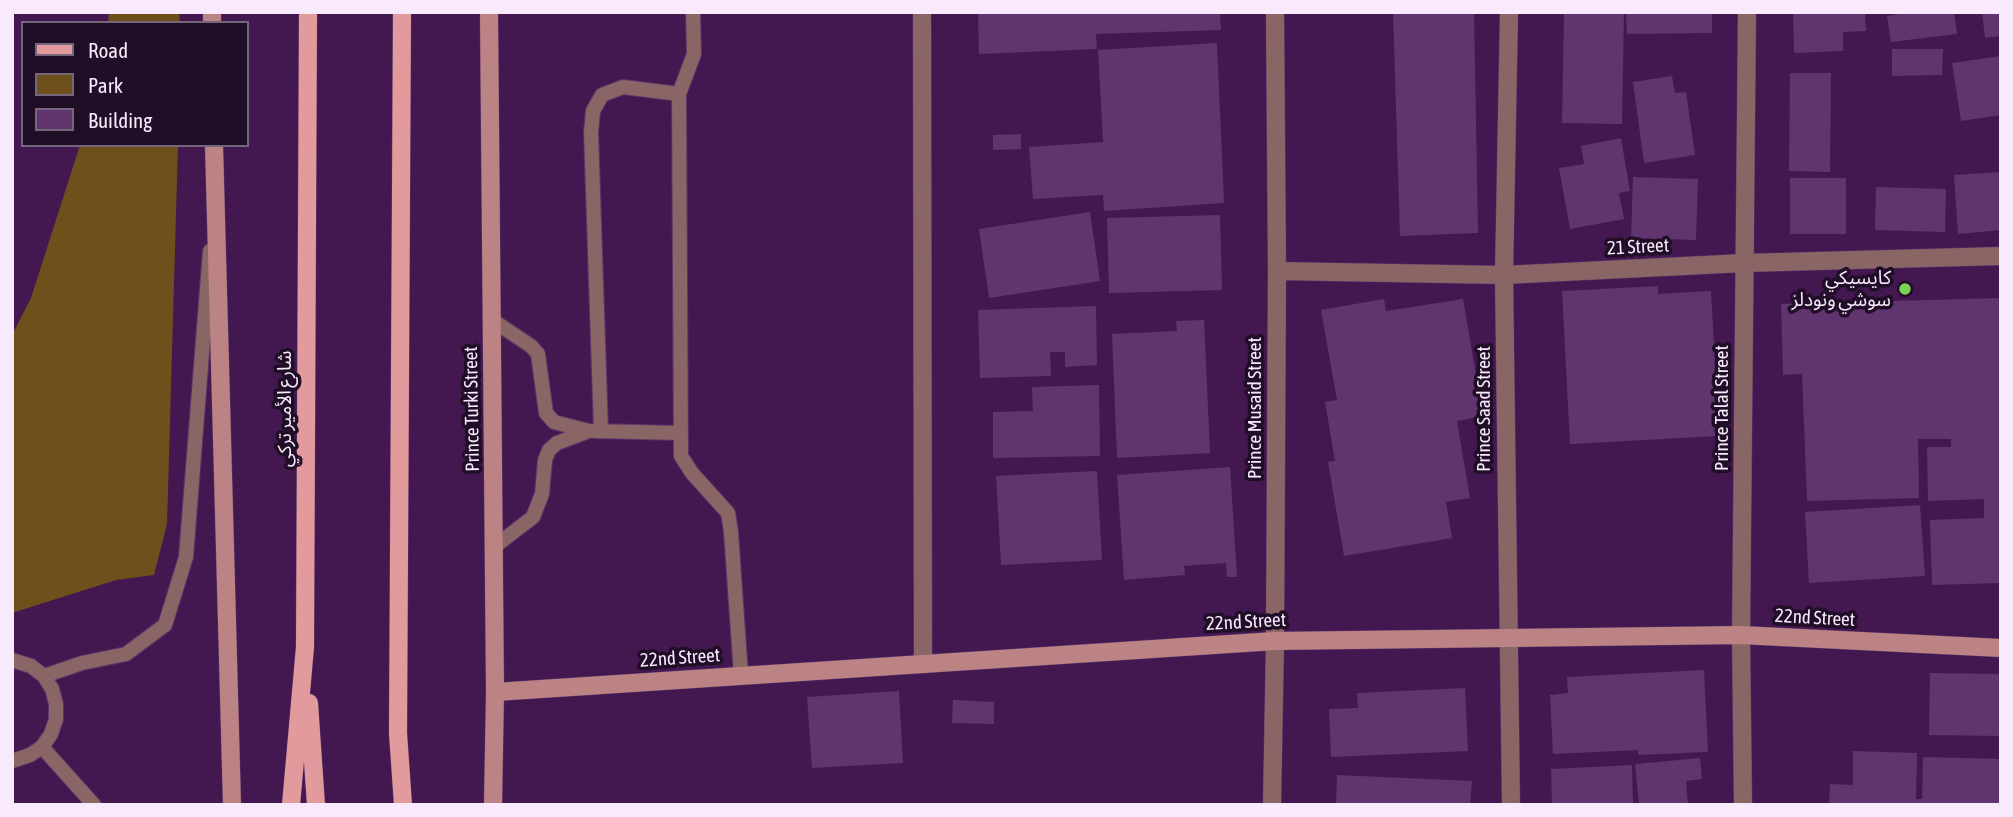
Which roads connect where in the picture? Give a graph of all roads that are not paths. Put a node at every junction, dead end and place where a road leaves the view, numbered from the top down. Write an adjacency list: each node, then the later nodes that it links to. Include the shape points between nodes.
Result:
1 (308, 12): 23 (main road, شارع الأمير تركي)
2 (402, 12): 30 (main road)
3 (489, 12): 16 (street, Prince Turki Street)
4 (693, 12): 9 (lane, via 694,54)
5 (922, 12): 26 (street)
6 (1275, 12): 14 (street, Prince Musaid Street)
7 (1509, 12): 15 (street, Prince Saad Street)
8 (1747, 12): 13 (street, Prince Talal Street)
9 (679, 94): 17 (lane, via 622,87 602,95 593,111); 18 (lane)
10 (214, 147): 11 (street)
11 (214, 197): 28 (lane, via 186,558 165,625 126,654); 34 (street)
12 (2001, 256): 13 (street, 21 Street)
13 (1744, 263): 15 (street, 21 Street); 20 (street, Prince Talal Street)
14 (1277, 271): 15 (street, 21 Street); 22 (street, Prince Musaid Street)
15 (1504, 275): 21 (street, Prince Saad Street)
16 (492, 320): 17 (lane, via 538,354 546,413 554,422); 19 (street, Prince Turki Street)
17 (595, 431): 18 (lane); 19 (lane, via 549,450 533,517)
18 (680, 433): 27 (lane, via 681,456 728,513)
19 (494, 547): 29 (street, Prince Turki Street)
20 (1741, 635): 21 (street, 22nd Street); 24 (street, 22nd Street); 42 (street, Prince Talal Street)
21 (1507, 638): 22 (street, 22nd Street); 41 (street, Prince Saad Street)
22 (1275, 640): 26 (street, 22nd Street); 40 (street, Prince Musaid Street)
23 (305, 647): 35 (main road, شارع الأمير تركي); 36 (main road)
24 (2001, 648)
25 (12, 660): 28 (lane)
26 (923, 664): 27 (street, 22nd Street)
27 (741, 675): 29 (street, 22nd Street)
28 (44, 676): 31 (lane, via 56,711 51,734)
29 (495, 692): 39 (street, Prince Turki Street)
30 (398, 733): 37 (main road); 38 (main road)
31 (42, 747): 32 (lane); 33 (lane)
32 (12, 761)
33 (94, 805)
34 (232, 805)
35 (291, 805)
36 (316, 805)
37 (395, 805)
38 (403, 805)
39 (493, 805)
40 (1272, 805)
41 (1511, 805)
42 (1743, 805)

